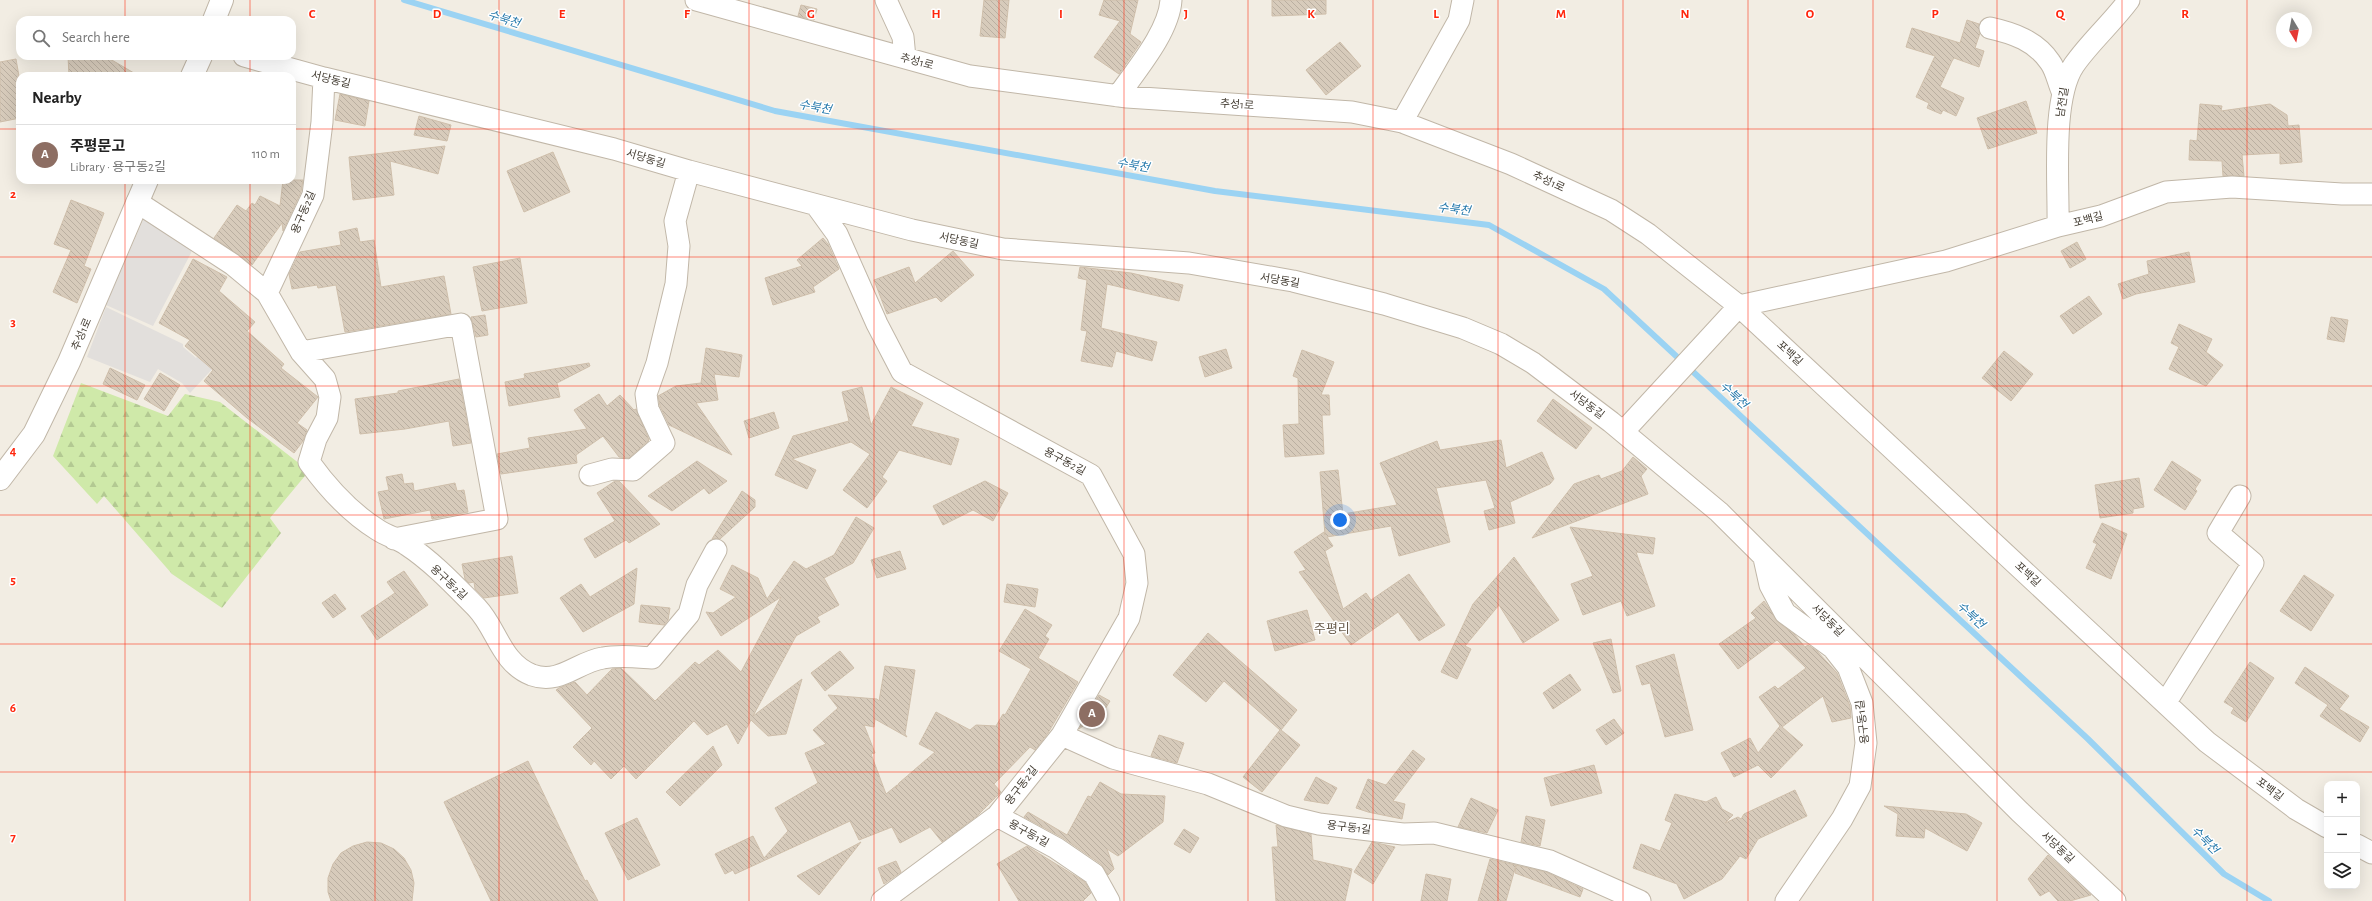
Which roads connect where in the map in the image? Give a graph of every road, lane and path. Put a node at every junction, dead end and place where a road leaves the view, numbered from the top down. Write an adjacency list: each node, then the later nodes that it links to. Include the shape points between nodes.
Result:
1 (222, 0): 7 (street)
2 (696, 0): 9 (street, 추성1로)
3 (886, 0): 9 (street, via 903,37)
4 (1171, 0): 15 (street, via 1157,39)
5 (1463, 0): 16 (street, via 1459,20)
6 (2128, 0): 14 (street, 남전길, via 2074,65)
7 (216, 16)
8 (1990, 28): 14 (street, via 2013,33 2030,43 2050,62)
9 (904, 58): 15 (street, 추성1로, via 970,76)
10 (199, 60): 12 (street)
11 (259, 60): 13 (street, 서당동길)
12 (194, 72)
13 (324, 78): 17 (street, 서당동길, via 516,124); 23 (street, 용구동2길, via 322,122 313,195)
14 (2062, 92): 22 (street, 남전길, via 2059,112)
15 (1118, 96): 16 (street, 추성1로, via 1352,112)
16 (1402, 122): 24 (street, 추성1로, via 1511,164 1611,210 1648,234)
17 (689, 171): 21 (street, 서당동길); 27 (street, via 675,221 679,246 676,284 657,363 646,394 648,409 664,443 633,470 612,469)
18 (145, 184): 20 (street, 추성1로)
19 (2372, 194): 22 (street, 포백길, via 2232,187 2193,189 2166,192 2101,216)
20 (137, 202): 23 (street, 용구동2길, via 232,264); 28 (street, 추성1로, via 69,362 34,434)
21 (816, 205): 26 (street, 서당동길, via 912,230 1003,249 1189,263 1293,281 1384,304 1463,328 1501,344 1533,363); 34 (street, 용구동2길, via 837,234 877,324 902,372 1091,475 1134,554 1136,582 1129,618)
22 (2058, 226): 24 (street, 포백길, via 1946,261)
23 (267, 293): 25 (street, 용구동2길)
24 (1734, 312): 26 (street); 33 (street, 포백길)
25 (301, 352): 30 (street, 용구동2길, via 325,378 330,397 327,418 316,439 309,462 324,482 354,510 376,529); 30 (street, via 461,324 497,519)
26 (1623, 432): 32 (street, 서당동길, via 1719,512)
27 (590, 475)
28 (0, 479)
29 (2240, 496): 33 (street, via 2218,533 2253,563)
30 (394, 539): 31 (street, 용구동2길, via 407,544 484,616 503,652 514,663 532,675 554,679 602,658 652,658 689,614 697,585)
31 (716, 550)
32 (1764, 558): 42 (street, 용구동1길, via 1770,585 1785,613 1833,648 1848,667 1862,703 1866,743 1860,786 1838,825); 43 (street, 서당동길, via 1773,564 2020,812)
33 (2166, 702): 36 (street, 포백길, via 2207,742 2296,809)
34 (1062, 735): 35 (street, 용구동2길); 41 (street, 용구동1길, via 1113,758 1208,784 1286,816 1319,824 1403,834 1434,833 1550,861)
35 (997, 816): 39 (street, 용구동2길); 40 (street, 용구동1길, via 1056,848 1094,874)
36 (2324, 825)
37 (2360, 847): 38 (street)
38 (2372, 853)
39 (882, 901)
40 (1109, 901)
41 (1640, 901)
42 (1786, 901)
43 (2115, 901)

